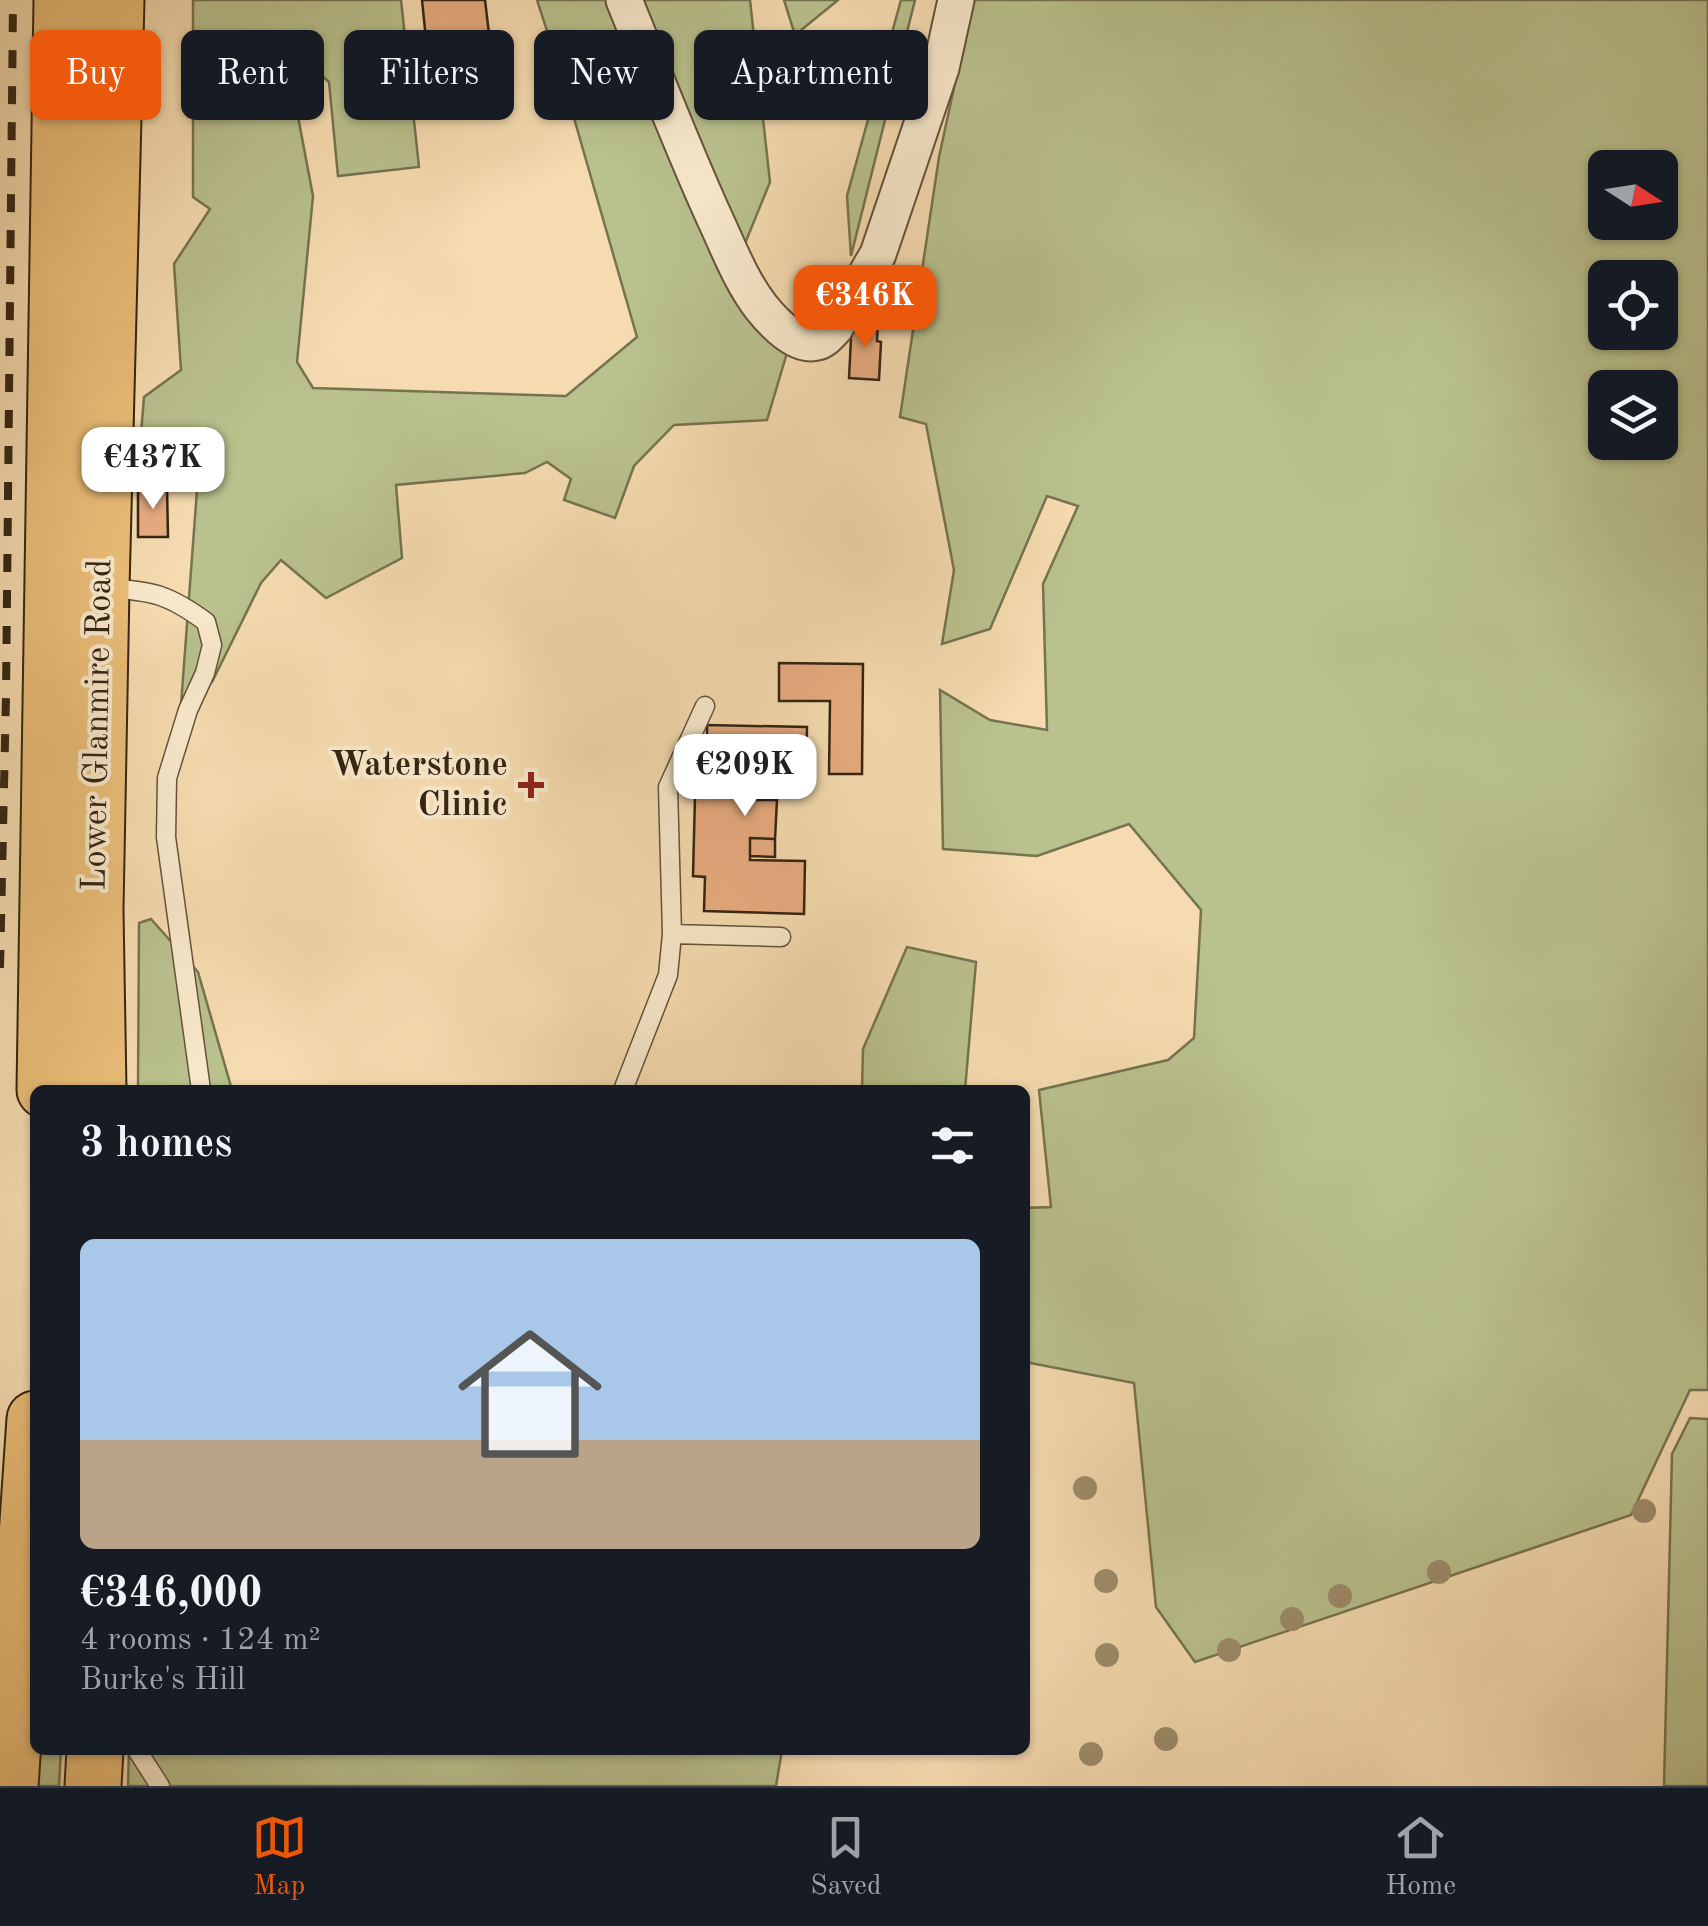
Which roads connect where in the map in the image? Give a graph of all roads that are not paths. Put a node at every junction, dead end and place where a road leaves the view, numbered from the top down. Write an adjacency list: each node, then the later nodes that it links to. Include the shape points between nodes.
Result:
1 (62, 0): 9 (highway, Lower Glanmire Road)
2 (116, 0): 5 (highway, Lower Glanmire Road)
3 (624, 0): 4 (street, via 741,276 784,330 816,343 835,328 878,254 941,68)
4 (956, 0)
5 (100, 588): 10 (highway, Lower Glanmire Road); 11 (lane, via 175,600 206,622 212,646 168,778 166,837)
6 (705, 706): 7 (lane, via 668,787)
7 (672, 934): 8 (lane); 12 (lane, via 668,975)
8 (781, 937)
9 (45, 1085)
10 (98, 1085)
11 (200, 1085)
12 (625, 1085)
13 (30, 1492): 16 (highway)
14 (95, 1755): 17 (highway)
15 (140, 1755): 18 (lane)
16 (10, 1786)
17 (93, 1786)
18 (160, 1786)

